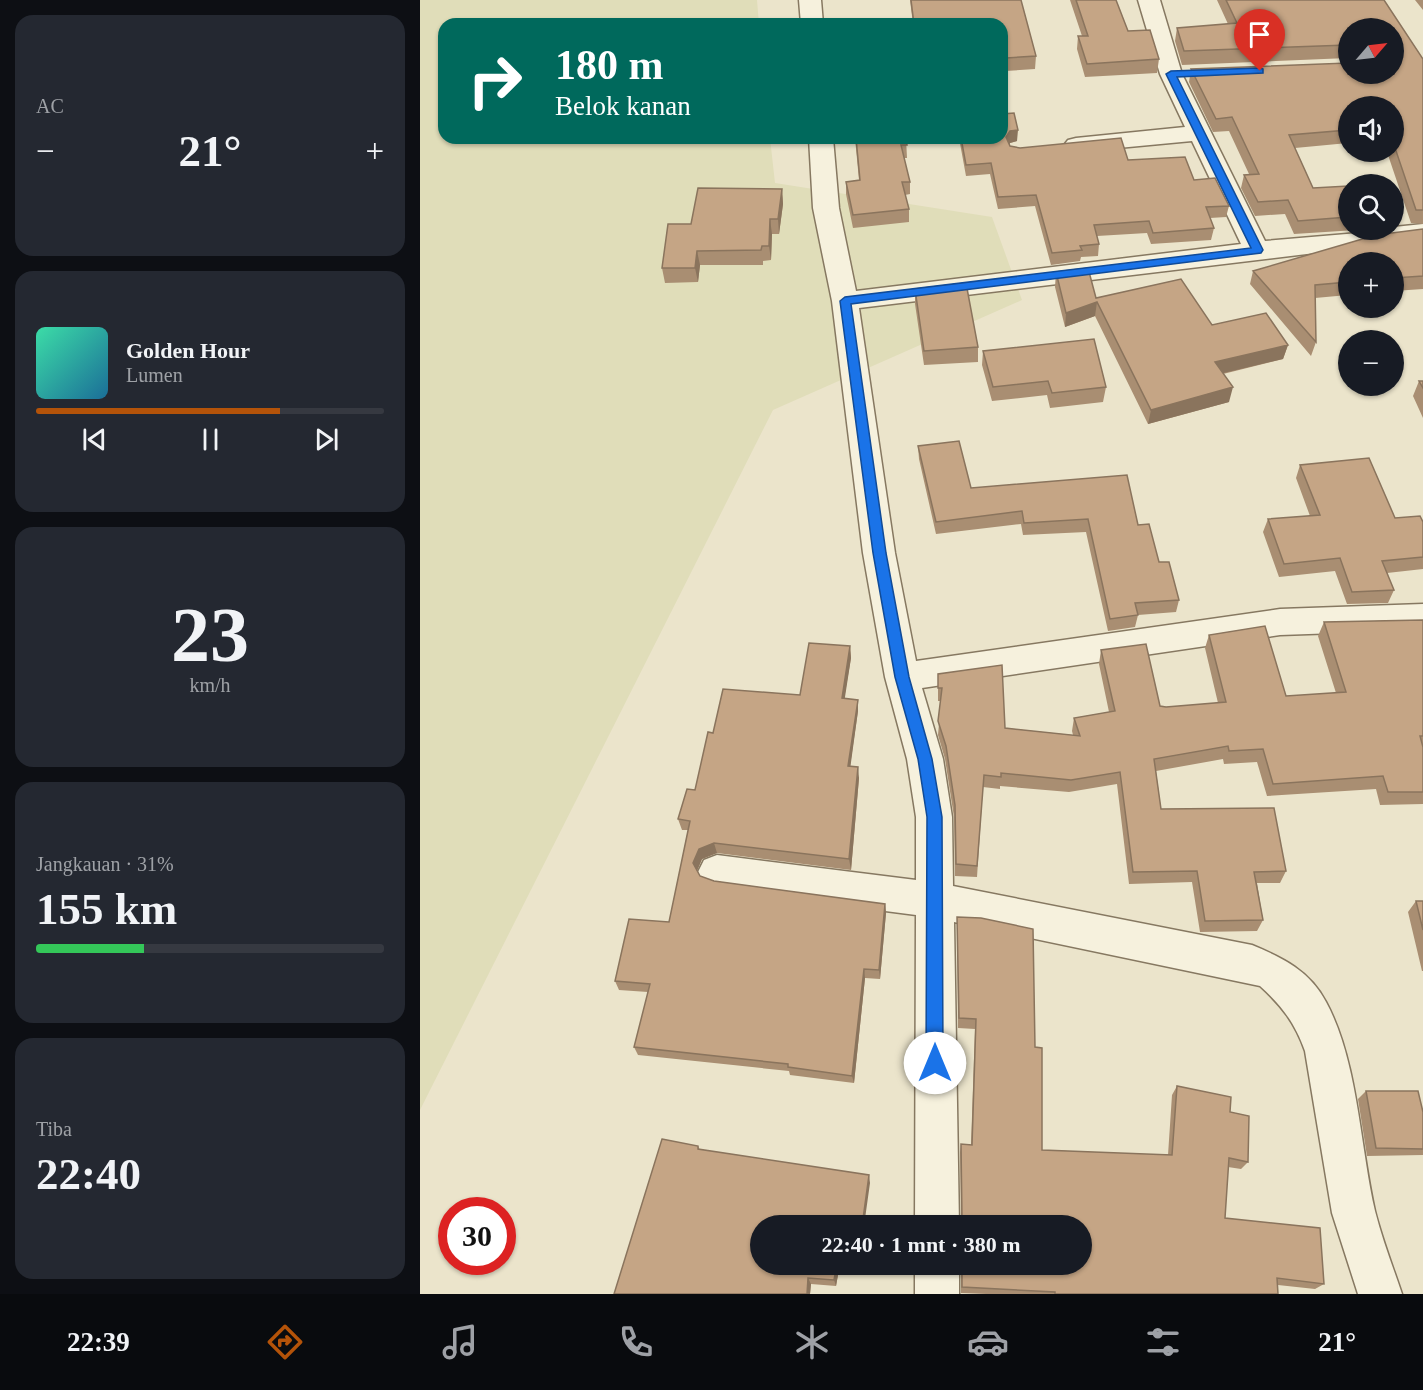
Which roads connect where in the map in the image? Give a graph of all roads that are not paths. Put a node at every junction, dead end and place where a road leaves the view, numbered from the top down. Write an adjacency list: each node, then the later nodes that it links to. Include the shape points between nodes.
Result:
1 (810, 0): 3 (street)
2 (1149, 0): 4 (street, via 1183,74)
3 (812, 18)
4 (1200, 133): 6 (street); 8 (street)
5 (821, 144): 9 (street, via 826,208)
6 (1053, 147)
7 (1423, 232): 8 (street)
8 (1257, 250): 9 (street)
9 (845, 301): 11 (street, via 879,553)
10 (1423, 617): 11 (street, via 1280,622)
11 (902, 677): 13 (street, via 925,759 934,817)
12 (717, 872): 13 (street)
13 (933, 900): 14 (street); 17 (street, via 1252,964 1274,973 1296,993 1311,1015 1324,1051 1354,1213)
14 (937, 1215)
15 (937, 1275): 16 (street)
16 (938, 1294)
17 (1380, 1294)

